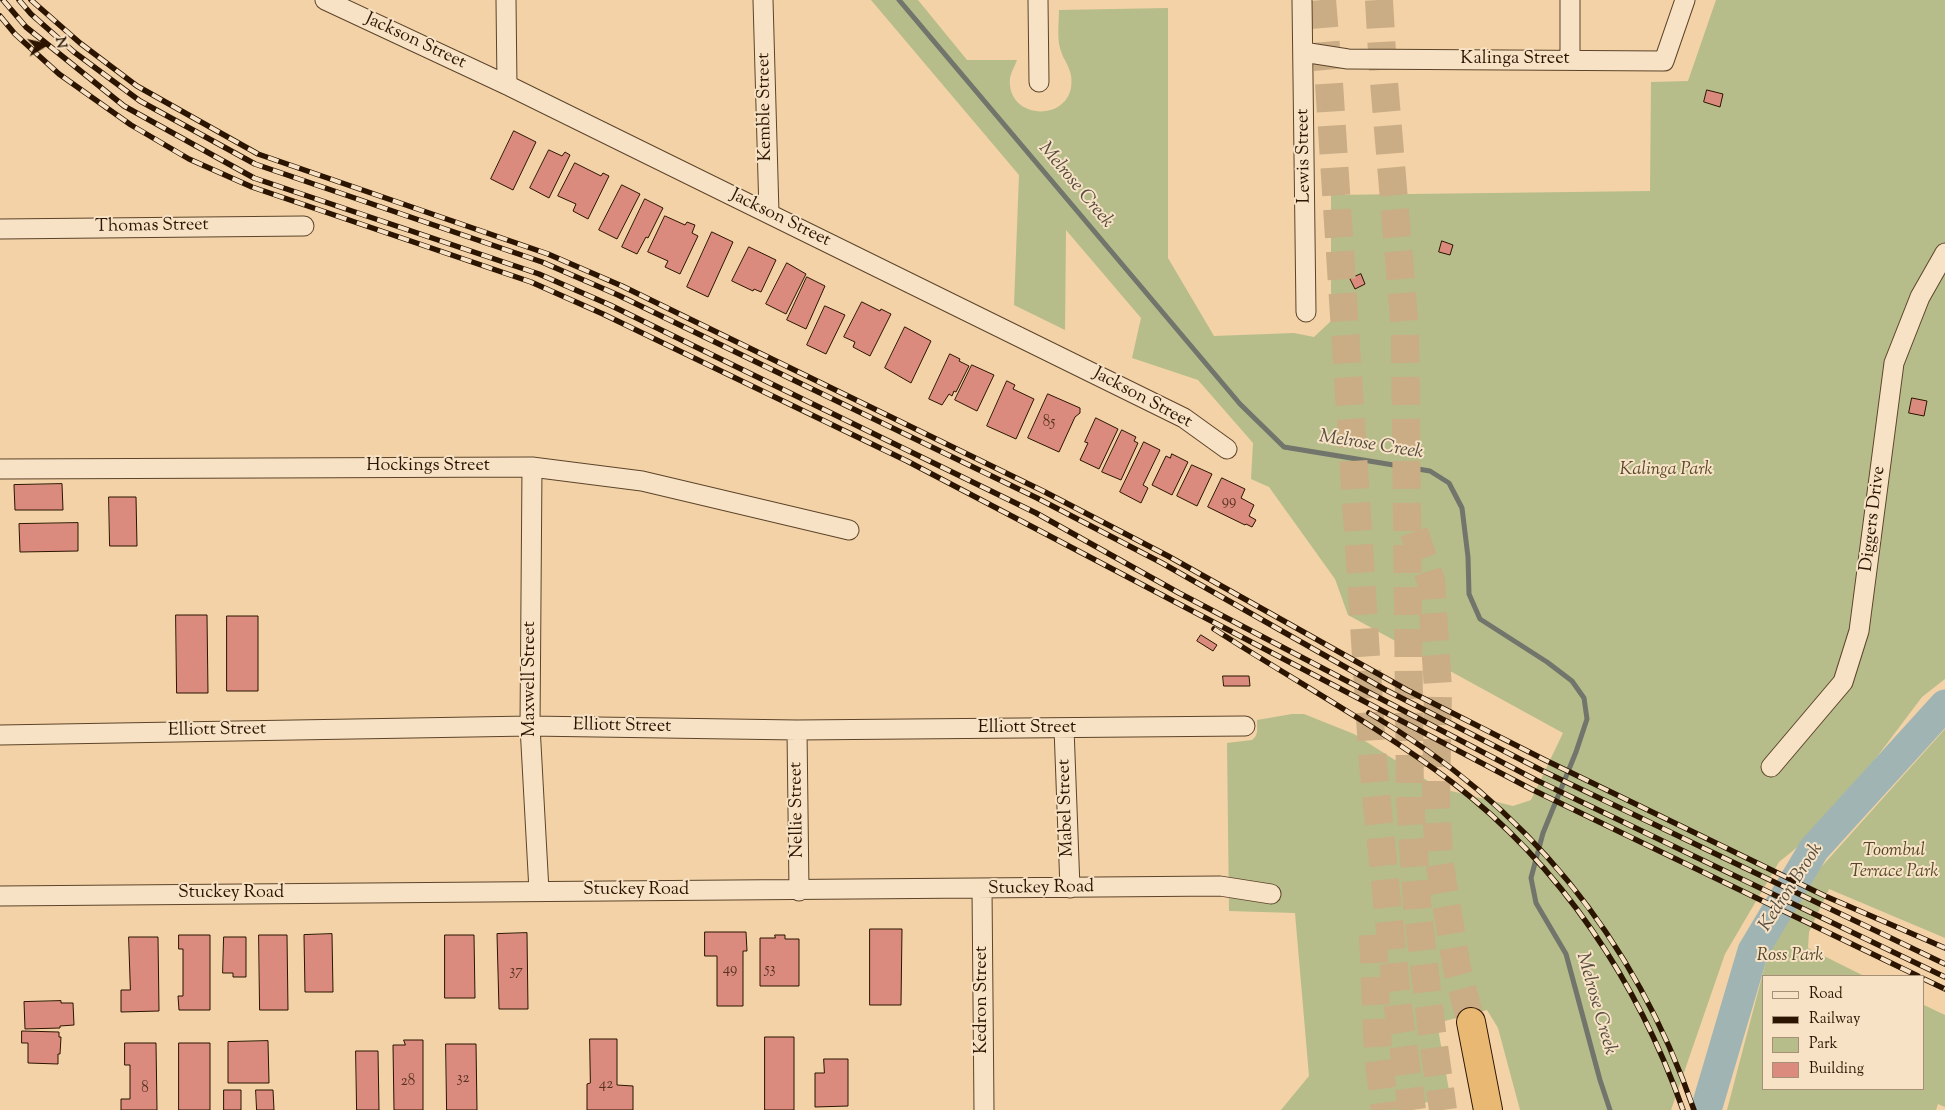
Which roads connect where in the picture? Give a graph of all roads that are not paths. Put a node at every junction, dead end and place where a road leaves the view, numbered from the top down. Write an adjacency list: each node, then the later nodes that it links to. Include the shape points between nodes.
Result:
1 (325, 0): 11 (street, Jackson Street)
2 (506, 0): 11 (street)
3 (763, 0): 12 (street, Kemble Street)
4 (1038, 0): 10 (street)
5 (1302, 0): 8 (street, Lewis Street)
6 (1570, 0): 9 (street)
7 (1685, 0): 9 (street, Kalinga Street, via 1664,61)
8 (1302, 52): 9 (street, Kalinga Street, via 1348,60); 16 (street, Lewis Street)
9 (1570, 60)
10 (1039, 82)
11 (507, 85): 12 (street, Jackson Street)
12 (768, 213): 17 (street, Jackson Street, via 1184,418)
13 (304, 226): 14 (street, Thomas Street)
14 (0, 229)
15 (1945, 253): 26 (street, Diggers Drive, via 1920,297 1894,363 1859,631 1843,682)
16 (1306, 312)
17 (1227, 450)
18 (532, 467): 19 (street, Hockings Street); 20 (street, Hockings Street, via 642,481); 21 (street, Maxwell Street)
19 (0, 469)
20 (849, 530)
21 (530, 726): 24 (street, Elliott Street); 25 (street, Elliott Street); 29 (street, Maxwell Street)
22 (1245, 726): 23 (street, Elliott Street)
23 (1064, 728): 24 (street, Elliott Street); 27 (street, Mabel Street)
24 (797, 730): 30 (street, Nellie Street)
25 (0, 735)
26 (1771, 767)
27 (1070, 888): 28 (street, Stuckey Road); 31 (street, Stuckey Road, via 1220,886)
28 (982, 889): 30 (street, Stuckey Road); 34 (street, Kedron Street)
29 (539, 891): 30 (street, Stuckey Road); 32 (street, Stuckey Road)
30 (799, 891)
31 (1271, 894)
32 (0, 896)
33 (1471, 1022): 35 (highway)
34 (984, 1110)
35 (1488, 1110)

